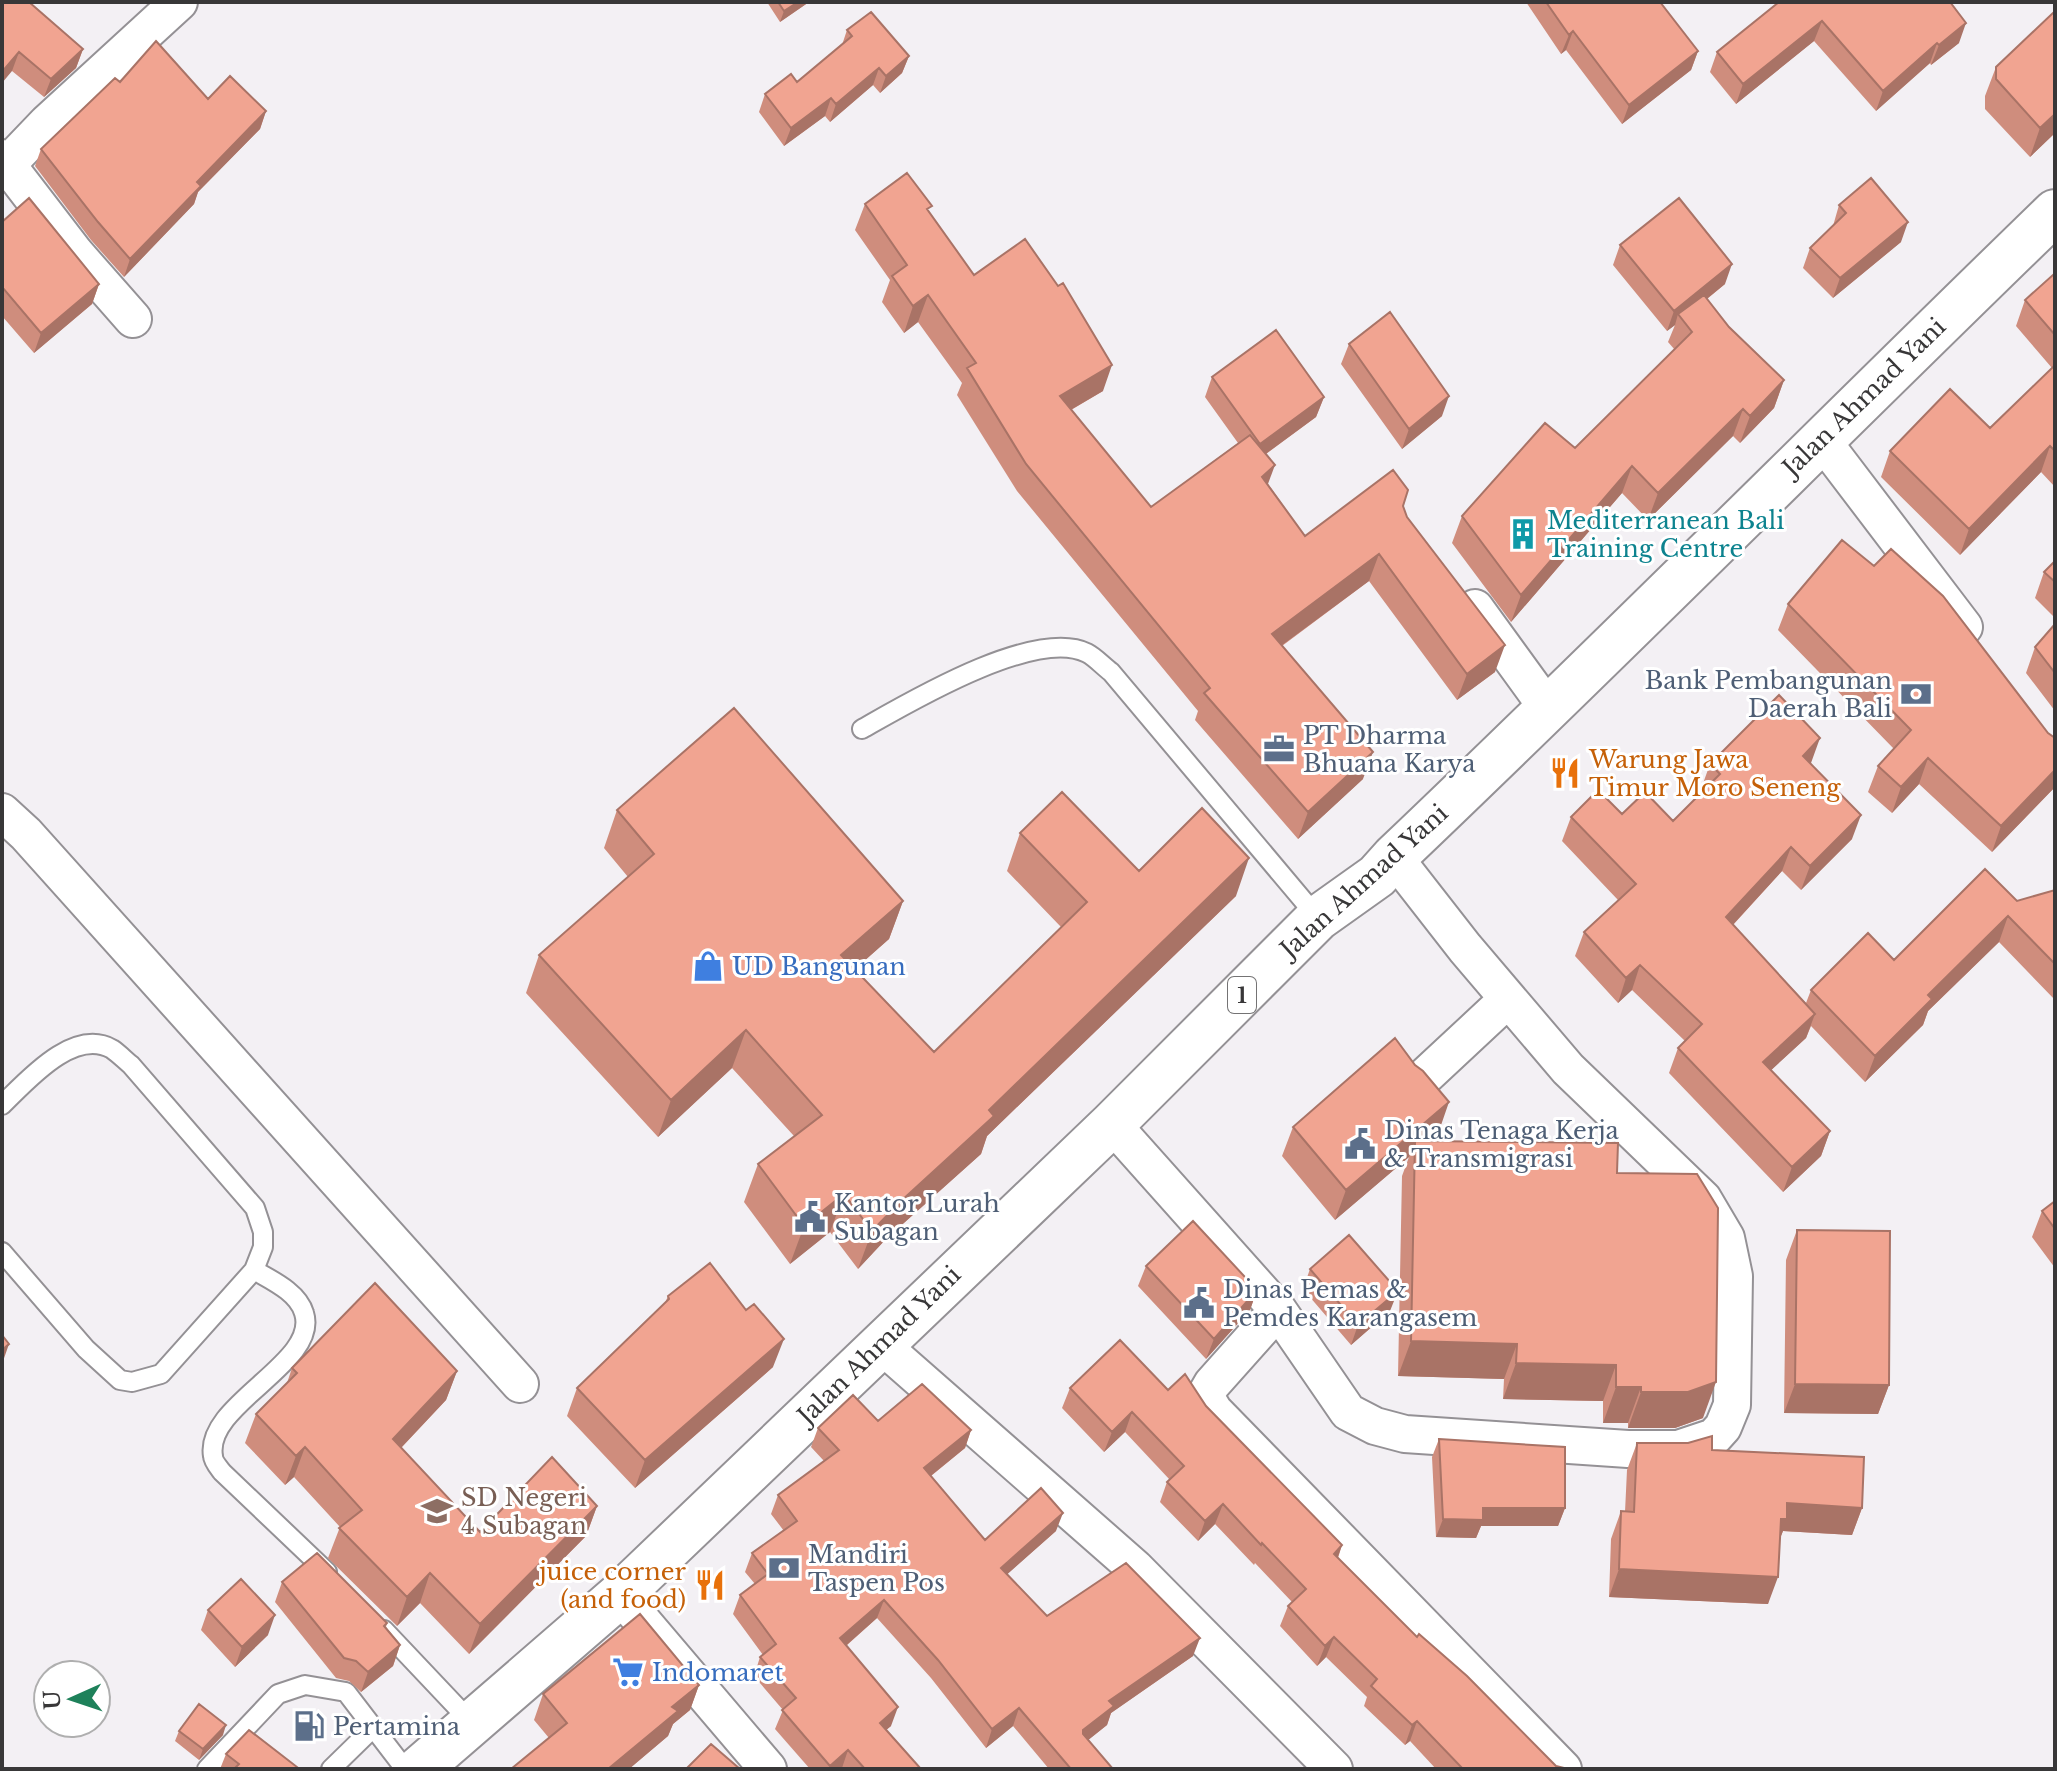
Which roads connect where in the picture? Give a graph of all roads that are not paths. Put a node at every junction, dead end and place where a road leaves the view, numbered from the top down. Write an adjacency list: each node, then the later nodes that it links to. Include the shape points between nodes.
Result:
1 (179, 2): 2 (street)
2 (4, 164): 4 (street)
3 (2055, 212): 5 (highway, Jalan Ahmad Yani / 1)
4 (133, 319)
5 (1821, 439): 7 (street); 8 (highway, Jalan Ahmad Yani / 1)
6 (1459, 586): 8 (street)
7 (1982, 651)
8 (1549, 710): 11 (highway, Jalan Ahmad Yani / 1)
9 (862, 729): 12 (lane, via 931,690 1009,657 1039,649 1086,652 1111,672)
10 (2, 812): 21 (street)
11 (1394, 857): 12 (highway, Jalan Ahmad Yani / 1, via 1377,876); 13 (street)
12 (1318, 918): 16 (highway, Jalan Ahmad Yani / 1)
13 (1508, 999): 14 (street); 19 (street, via 1568,1069 1716,1216 1734,1276 1732,1405 1723,1427 1700,1444 1678,1449 1405,1434 1348,1412)
14 (1420, 1081)
15 (2, 1105): 18 (lane, via 66,1050 110,1048 131,1065 255,1208 263,1247)
16 (1112, 1124): 19 (street); 20 (highway, Jalan Ahmad Yani / 1)
17 (2, 1252): 18 (lane, via 86,1349 120,1380 132,1382 161,1374)
18 (254, 1270): 22 (lane, via 295,1299 306,1325 292,1354 229,1414 214,1440 213,1458)
19 (1278, 1310): 33 (street, via 1212,1384 1205,1396 1214,1411)
20 (880, 1344): 23 (highway, Jalan Ahmad Yani / 1); 32 (street, via 1135,1568)
21 (520, 1384)
22 (340, 1585)
23 (620, 1595): 25 (highway, Jalan Ahmad Yani / 1); 31 (street)
24 (373, 1618): 25 (lane)
25 (471, 1722): 30 (highway, Jalan Ahmad Yani / 1)
26 (374, 1727): 27 (lane, via 346,1692 305,1685 278,1694); 28 (lane); 29 (lane)
27 (207, 1769)
28 (331, 1769)
29 (405, 1769)
30 (419, 1769)
31 (768, 1769)
32 (1334, 1769)
33 (1563, 1769)

